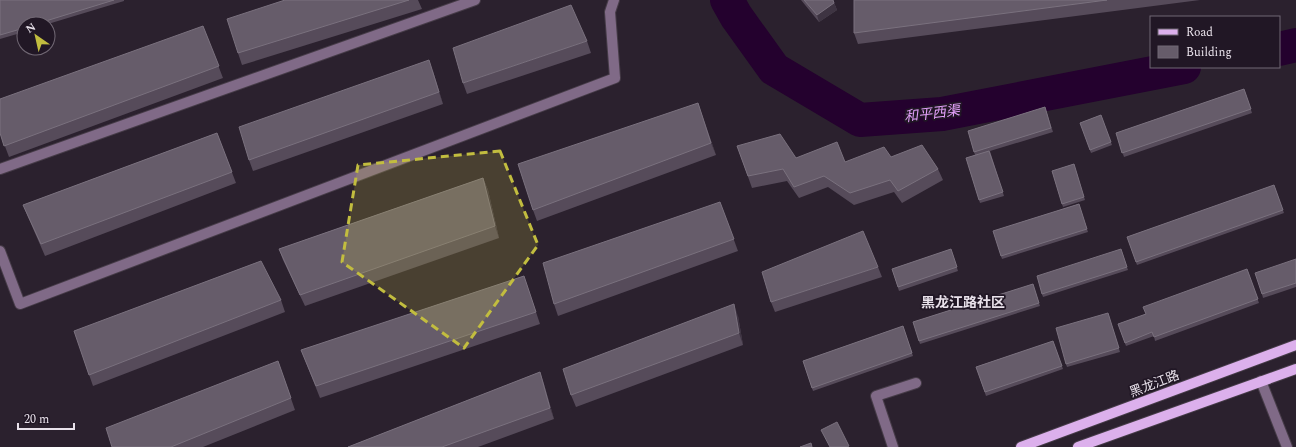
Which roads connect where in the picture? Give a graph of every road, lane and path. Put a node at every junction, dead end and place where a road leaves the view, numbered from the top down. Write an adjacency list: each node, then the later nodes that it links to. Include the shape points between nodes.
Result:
1 (475, 0): 3 (street)
2 (614, 0): 4 (street, via 610,12 615,78 20,304)
3 (0, 169)
4 (0, 251)
5 (1296, 345): 10 (main road, 黑龙江路)
6 (1296, 369): 7 (main road)
7 (1261, 381): 11 (main road); 12 (street)
8 (916, 383): 9 (street, via 876,396)
9 (893, 447)
10 (1021, 447)
11 (1078, 447)
12 (1287, 447)

